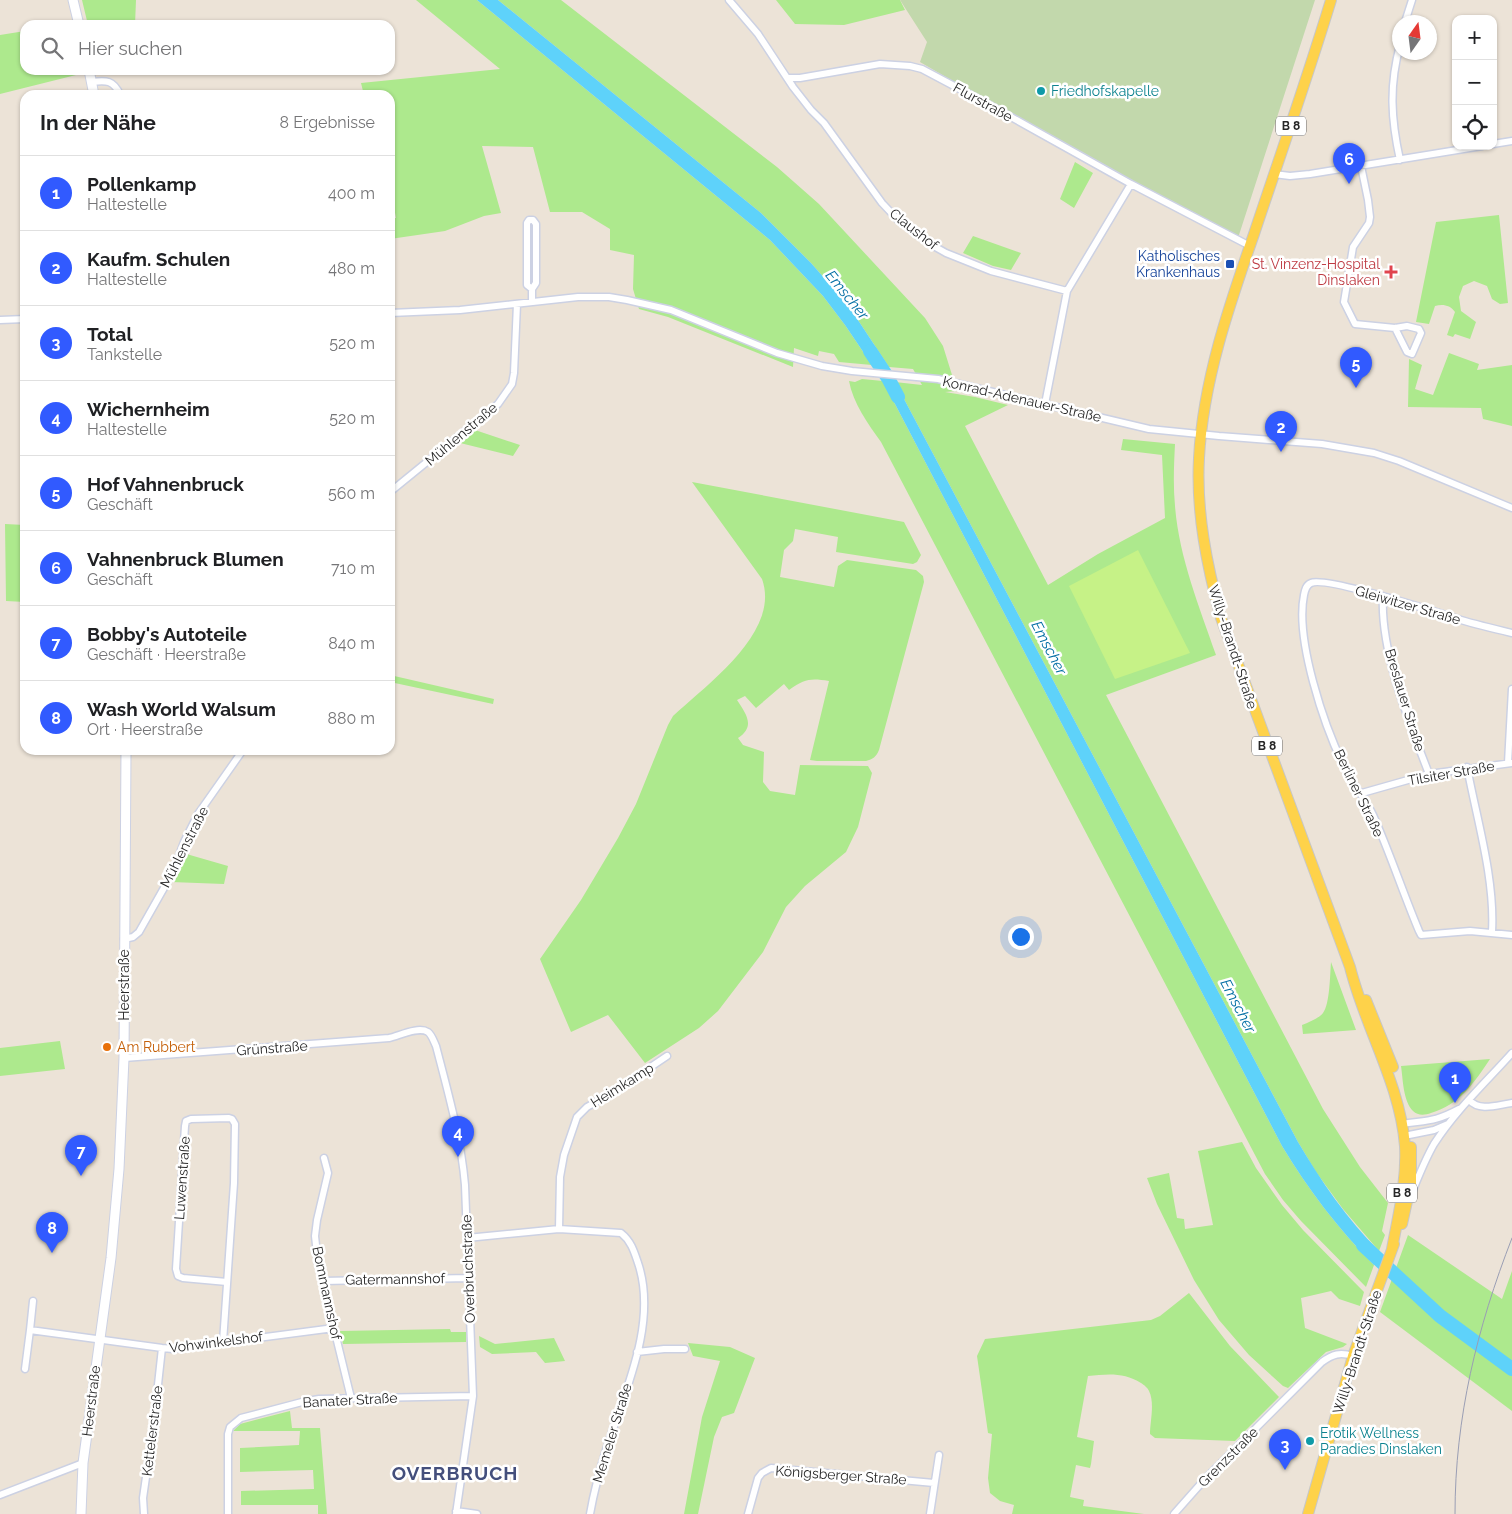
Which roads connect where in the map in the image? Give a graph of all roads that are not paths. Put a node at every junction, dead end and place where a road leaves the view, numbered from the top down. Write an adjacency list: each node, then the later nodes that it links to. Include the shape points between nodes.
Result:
1 (73, 0): 6 (main road)
2 (729, 0): 9 (street, via 758,34)
3 (1331, 0): 18 (main road, Willy-Brandt-Straße / B 8)
4 (1412, 0): 5 (street)
5 (1407, 15)
6 (78, 20)
7 (1396, 60): 16 (street, via 1391,107)
8 (90, 75): 10 (main road)
9 (788, 78): 19 (street, Flurstraße, via 880,64 922,69); 22 (street, Claushof, via 882,203 911,230 946,253 991,271)
10 (92, 82): 11 (main road); 12 (street, via 108,80)
11 (93, 90)
12 (118, 90)
13 (1512, 141): 14 (street)
14 (1497, 143)
15 (1459, 150): 16 (street)
16 (1400, 160): 17 (street)
17 (1361, 166): 18 (street, via 1290,176); 28 (street, via 1370,217 1353,247 1344,302 1355,324)
18 (1274, 174): 20 (main road, Willy-Brandt-Straße / B 8)
19 (1131, 184): 20 (street, Flurstraße); 22 (street)
20 (1250, 246): 30 (main road, Willy-Brandt-Straße / B 8, via 1212,368)
21 (532, 289): 21 (street, via 536,283 536,224 530,220 527,223 528,285); 23 (street)
22 (1068, 291): 29 (street)
23 (532, 302): 24 (street, Konrad-Adenauer-Straße); 29 (street, Konrad-Adenauer-Straße, via 609,297 650,304 800,361 852,371 938,379)
24 (516, 304): 25 (street, Konrad-Adenauer-Straße); 31 (street, Mühlenstraße, via 514,373 508,392 488,413)
25 (395, 313)
26 (20, 319): 27 (street)
27 (0, 320)
28 (1395, 328): 28 (street, via 1407,352 1412,354 1421,334 1419,330 1407,326)
29 (1045, 404): 30 (street, Konrad-Adenauer-Straße, via 1149,429)
30 (1201, 435): 32 (street, Konrad-Adenauer-Straße, via 1322,444 1374,453); 53 (main road, Willy-Brandt-Straße / B 8, via 1199,490 1203,540 1220,618)
31 (395, 488)
32 (1512, 508)
33 (1306, 587): 34 (street, Gleiwitzer Straße, via 1315,581); 42 (street, Berliner Straße, via 1302,624 1318,697 1343,765)
34 (1383, 596): 35 (street, Gleiwitzer Straße); 41 (street, Breslauer Straße, via 1382,608 1393,666)
35 (1512, 633)
36 (1512, 689): 39 (street)
37 (126, 755): 45 (main road, Heerstraße)
38 (239, 755): 45 (street, Mühlenstraße, via 198,814 173,872 138,932)
39 (1510, 763): 40 (street, Tilsiter Straße)
40 (1467, 768): 41 (street, Tilsiter Straße); 43 (street, via 1489,882)
41 (1428, 774): 42 (street, Tilsiter Straße)
42 (1362, 794): 43 (street, Berliner Straße, via 1421,936 1452,931)
43 (1492, 932): 44 (street, Berliner Straße)
44 (1512, 935)
45 (124, 939): 49 (main road, Heerstraße)
46 (422, 1031): 49 (street, Grünstraße, via 389,1038); 59 (street, Overbruchstraße, via 431,1035 436,1046 462,1158)
47 (1512, 1053): 50 (street)
48 (667, 1056): 58 (street, Heimkamp, via 586,1107 577,1117 560,1178)
49 (124, 1058): 67 (main road, Heerstraße, via 113,1229)
50 (1468, 1100): 51 (street, via 1485,1108); 52 (street)
51 (1512, 1103)
52 (1462, 1107): 53 (street, via 1442,1118); 54 (street)
53 (1405, 1124): 55 (main road, Willy-Brandt-Straße / B 8)
54 (1449, 1124): 55 (street); 57 (street, via 1434,1145)
55 (1406, 1135): 57 (main road, Willy-Brandt-Straße / B 8, via 1412,1166); 60 (main road, Willy-Brandt-Straße / B 8, via 1404,1183)
56 (324, 1158): 62 (street, Bommannshof, via 328,1173 316,1236)
57 (1409, 1198): 60 (main road, Willy-Brandt-Straße / B 8)
58 (559, 1229): 59 (street); 71 (street, Memeler Straße, via 621,1233 631,1245 640,1268 645,1306)
59 (467, 1238): 61 (street, Overbruchstraße)
60 (1392, 1249): 72 (main road, Willy-Brandt-Straße / B 8)
61 (468, 1278): 62 (street, Gatermannshof); 74 (street, Overbruchstraße)
62 (323, 1281): 65 (street, Bommannshof)
63 (226, 1282): 63 (street, Luwenstraße, via 235,1124 229,1118 191,1119 185,1126 176,1269 178,1276 183,1278); 68 (street, Luwenstraße)
64 (33, 1301): 66 (street)
65 (334, 1328): 68 (street, Vohwinkelshof); 75 (street, Bommannshof)
66 (30, 1330): 67 (street); 73 (street)
67 (99, 1339): 69 (street, Vohwinkelshof); 77 (main road, Heerstraße)
68 (223, 1342): 69 (street, Vohwinkelshof)
69 (162, 1348): 82 (street, Kettelerstraße, via 143,1498)
70 (684, 1349): 71 (street)
71 (637, 1352): 85 (street, Memeler Straße, via 598,1474)
72 (1353, 1356): 88 (street, Grenzstraße, via 1338,1353 1322,1362); 89 (main road, Willy-Brandt-Straße / B 8)
73 (25, 1369)
74 (473, 1396): 75 (street, Banater Straße); 80 (street, Overbruchstraße)
75 (351, 1398): 83 (street, Banater Straße, via 302,1402 234,1422 227,1442)
76 (938, 1455): 78 (street)
77 (83, 1463): 79 (street); 81 (main road, Heerstraße)
78 (934, 1482): 86 (street, Königsberger Straße, via 771,1468 758,1478); 87 (street)
79 (0, 1495)
80 (456, 1512): 84 (street)
81 (81, 1514)
82 (144, 1514)
83 (228, 1514)
84 (476, 1514)
85 (590, 1514)
86 (748, 1514)
87 (930, 1514)
88 (1174, 1514)
89 (1308, 1514)

